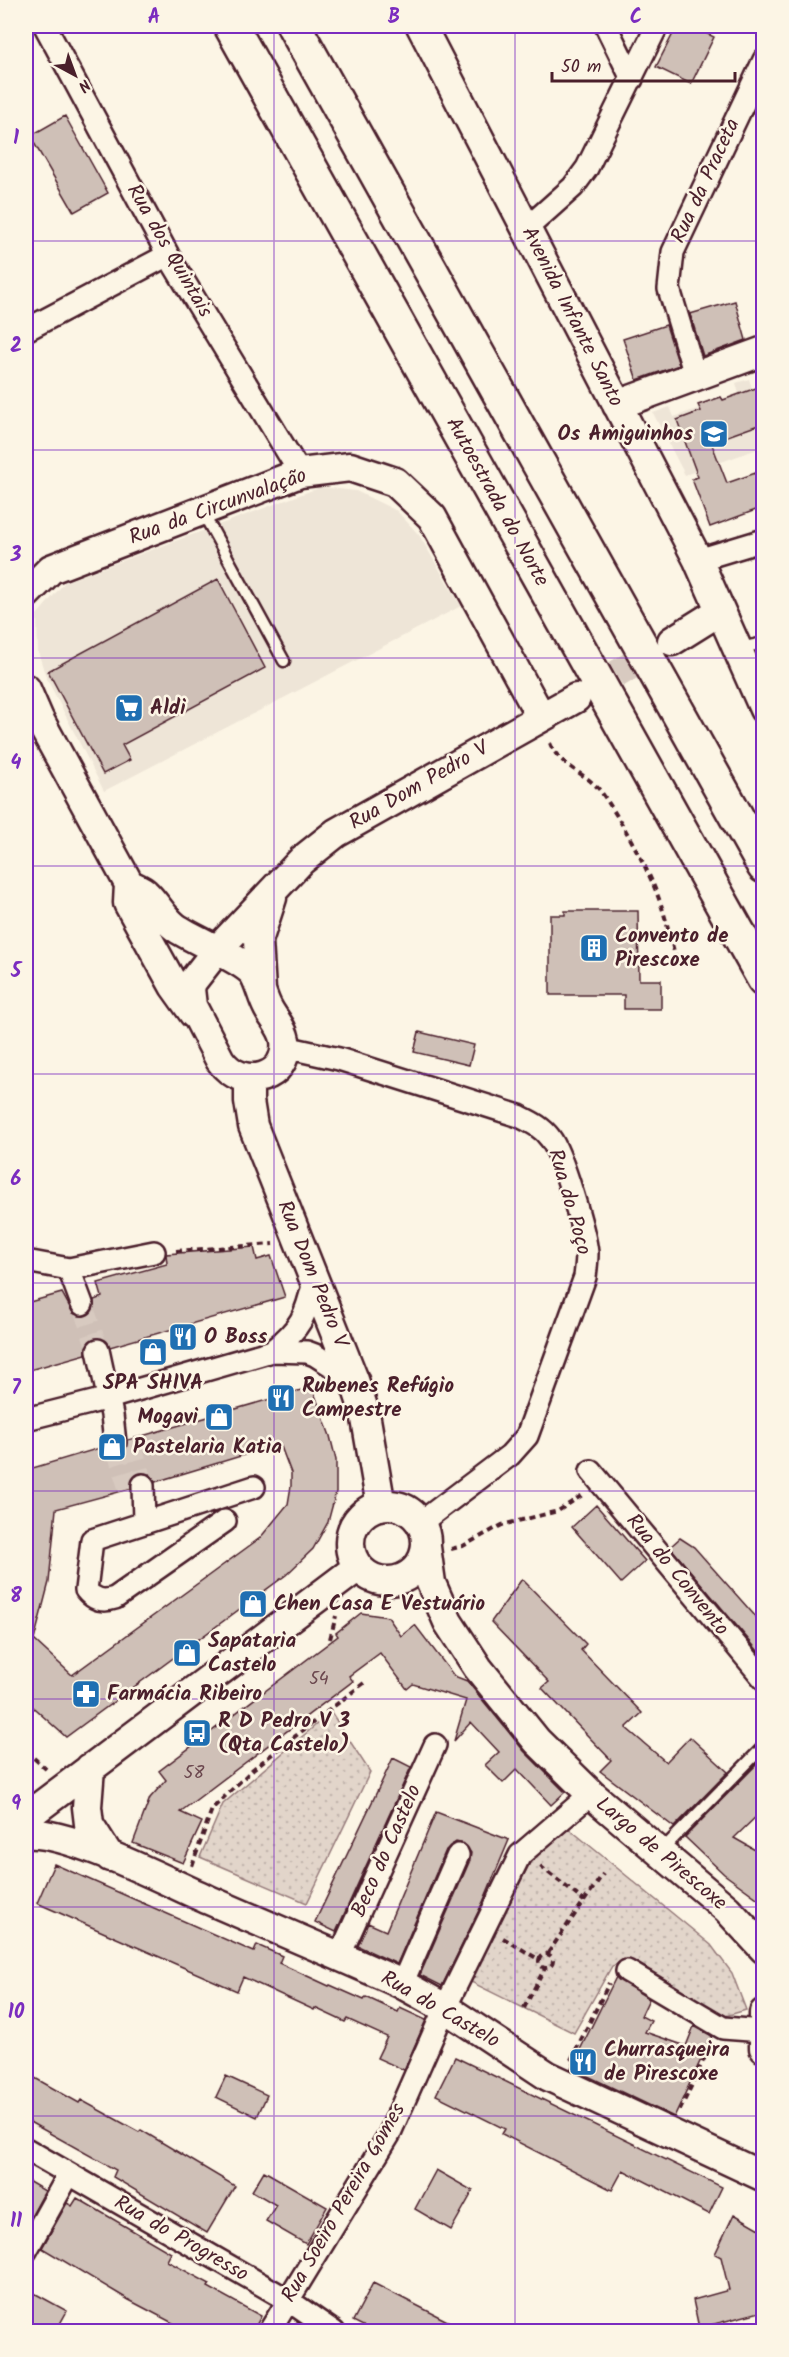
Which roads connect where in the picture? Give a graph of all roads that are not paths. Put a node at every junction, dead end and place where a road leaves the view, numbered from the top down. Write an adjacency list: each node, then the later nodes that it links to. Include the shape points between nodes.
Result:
1 (45, 26): 10 (street, Rua dos Quintais)
2 (231, 26): 32 (highway, Autoestrada do Norte)
3 (294, 26): 28 (highway)
4 (421, 26): 9 (street, Avenida Infante Santo)
5 (606, 26): 8 (street)
6 (657, 26): 8 (street)
7 (764, 60): 13 (street, Rua da Praceta, via 673,252 669,289)
8 (632, 79): 9 (street, via 587,168 573,187)
9 (526, 229): 14 (street, Avenida Infante Santo)
10 (168, 255): 11 (street); 15 (street, Rua dos Quintais)
11 (26, 330)
12 (764, 351): 13 (street)
13 (695, 375): 14 (street)
14 (617, 405): 18 (street, Avenida Infante Santo)
15 (300, 473): 16 (street, Rua da Circunvalação); 27 (street, Rua da Circunvalação, via 350,467 395,482 432,517)
16 (202, 511): 19 (street, Rua da Circunvalação, via 51,569); 23 (lane)
17 (764, 540): 18 (street)
18 (698, 560): 20 (street, Avenida Infante Santo)
19 (26, 594)
20 (720, 611): 21 (street); 22 (street, Avenida Infante Santo)
21 (672, 641)
22 (750, 646): 26 (street, Avenida Infante Santo)
23 (284, 660)
24 (26, 689): 29 (street)
25 (576, 698): 27 (street, Rua Dom Pedro V)
26 (764, 709)
27 (541, 717): 30 (street, Rua Dom Pedro V, via 336,833 302,860)
28 (764, 866)
29 (129, 884): 31 (street, Rua Dom Pedro V, via 144,892 174,927); 34 (street, Rua Dom Pedro V, via 128,903 174,986)
30 (275, 890): 31 (street, Rua Dom Pedro V); 33 (street, Rua Dom Pedro V, via 258,941)
31 (217, 960): 33 (street, Rua Dom Pedro V, via 254,975); 34 (street, Rua Dom Pedro V, via 190,989)
32 (764, 979)
33 (262, 994): 35 (street, Rua Dom Pedro V, via 282,1030)
34 (198, 1018): 36 (street, Rua Dom Pedro V, via 225,1068)
35 (285, 1047): 36 (street, via 270,1073); 54 (street, Rua do Poço, via 350,1063 519,1116 540,1127 556,1149 584,1239 585,1277 527,1436)
36 (249, 1079): 40 (street, Rua Dom Pedro V, via 254,1126)
37 (154, 1252): 39 (street)
38 (26, 1261): 39 (street)
39 (69, 1269): 41 (street)
40 (314, 1281): 43 (street, via 301,1323); 44 (street, Rua Dom Pedro V)
41 (82, 1304)
42 (98, 1350): 45 (street)
43 (272, 1351): 44 (street, via 315,1354); 45 (street)
44 (354, 1380): 51 (street, Rua Dom Pedro V, via 365,1413)
45 (110, 1407): 46 (street); 47 (street)
46 (26, 1419)
47 (123, 1442)
48 (596, 1477): 56 (street, Rua do Convento)
49 (136, 1487): 53 (street)
50 (254, 1487): 53 (street)
51 (381, 1506): 54 (street, via 392,1505 413,1514); 55 (street, via 369,1510 352,1530 352,1556)
52 (225, 1521): 53 (street, via 115,1598 106,1601 91,1596 86,1590 92,1540)
53 (144, 1522)
54 (424, 1542): 55 (street, via 422,1559 405,1577 380,1580); 60 (street, via 432,1583 448,1622 478,1668 537,1741)
55 (358, 1567): 59 (street)
56 (764, 1679)
57 (435, 1745): 67 (street, Beco do Castelo)
58 (764, 1746): 63 (lane)
59 (90, 1768): 61 (street); 65 (street, via 89,1824)
60 (591, 1794): 63 (street, Largo de Pirescoxe); 70 (street, Largo de Pirescoxe, via 520,1855)
61 (26, 1817)
62 (26, 1834): 65 (street, Rua do Castelo, via 59,1837)
63 (661, 1852): 66 (street, Largo de Pirescoxe, via 727,1909)
64 (458, 1855): 69 (street)
65 (110, 1857): 67 (street, Rua do Castelo)
66 (764, 1949)
67 (339, 1957): 69 (street, Rua do Castelo)
68 (627, 1971): 71 (street, via 719,2026)
69 (402, 1984): 70 (street, Rua do Castelo)
70 (445, 2008): 74 (street, Rua do Castelo, via 560,2082); 76 (street, Rua Soeiro Pereira Gomes, via 389,2135)
71 (763, 2031)
72 (26, 2149): 73 (street, Rua do Progresso)
73 (69, 2174): 75 (street); 76 (street, Rua do Progresso)
74 (764, 2177)
75 (26, 2251)
76 (288, 2300): 77 (street, Rua Soeiro Pereira Gomes); 78 (street, Rua do Progresso)
77 (269, 2331)
78 (334, 2331)

